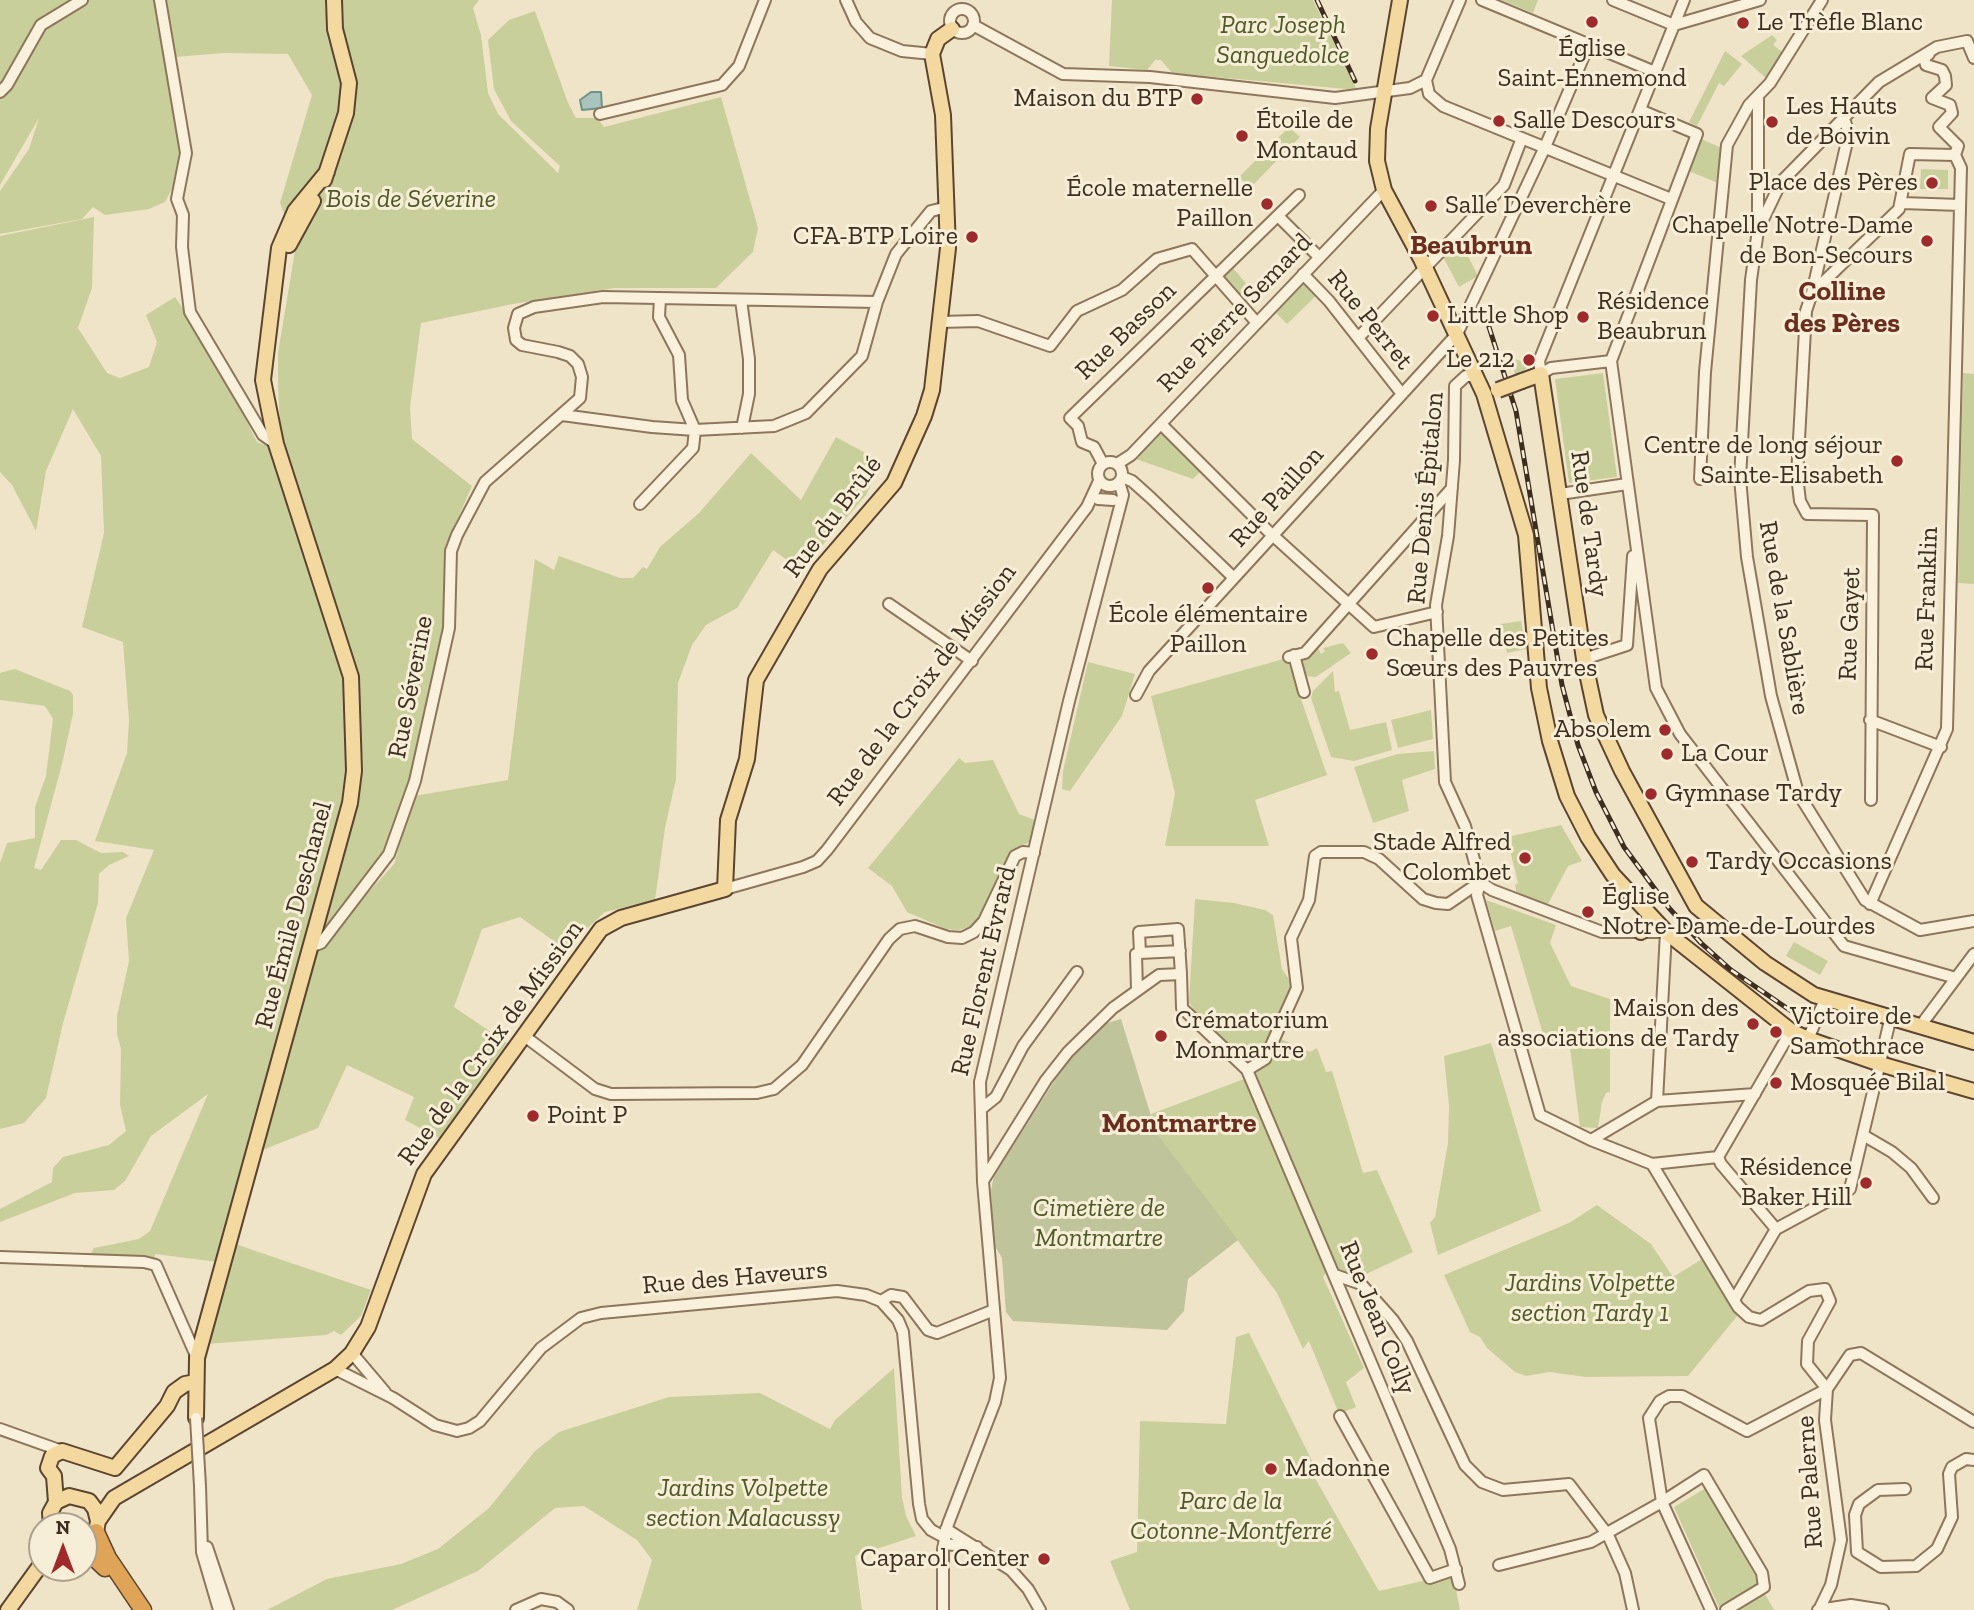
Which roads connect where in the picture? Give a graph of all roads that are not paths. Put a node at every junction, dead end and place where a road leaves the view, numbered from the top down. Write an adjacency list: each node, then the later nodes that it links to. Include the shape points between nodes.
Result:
1 (82, 0): 24 (street, via 41,25)
2 (160, 0): 62 (street, via 186,153 177,199 183,215 190,312 262,435)
3 (334, 0): 62 (main road, Rue Émile Deschanel, via 335,29 349,83 346,113 327,172 295,211 279,248 263,380)
4 (765, 0): 27 (street, via 736,73 722,85)
5 (846, 0): 19 (street, via 856,22 870,37 902,51)
6 (1400, 0): 23 (main road)
7 (1460, 0): 22 (street)
8 (1482, 0): 17 (street)
9 (1613, 0): 15 (street)
10 (1684, 0): 15 (street)
11 (1760, 0): 15 (street)
12 (1822, 0): 25 (street)
13 (962, 5): 14 (street, via 972,15); 16 (street, via 952,14)
14 (973, 25): 16 (street, via 966,33); 23 (street, via 1063,74 1150,77 1335,98)
15 (1674, 25): 21 (street)
16 (952, 29): 19 (main road, via 938,39)
17 (1589, 44): 21 (street); 30 (street, Rue Paillon)
18 (1937, 47): 20 (street, via 1966,41); 28 (street, via 1879,82); 31 (street, via 1924,61 1945,76 1946,85 1932,98 1950,105 1952,113 1939,127 1957,144)
19 (932, 54): 38 (main road, Rue du Brûlé, via 943,115)
20 (1974, 58)
21 (1655, 72): 26 (street)
22 (1426, 80): 23 (street, via 1410,88); 29 (street, via 1434,101)
23 (1385, 91): 33 (main road, via 1377,161)
24 (0, 92)
25 (1758, 99): 40 (street, Rue de la Sablière); 65 (street, via 1749,105 1727,145 1705,372)
26 (1640, 110): 32 (street); 35 (street, via 1697,134)
27 (600, 114)
28 (1844, 119): 40 (street, via 1781,182); 45 (street, via 1849,134)
29 (1522, 138): 30 (street); 42 (street, via 1503,185)
30 (1545, 147): 32 (street); 51 (street, Rue Paillon)
31 (1955, 155): 36 (street, via 1910,154); 37 (street, Rue Franklin, via 1961,168)
32 (1612, 175): 35 (street); 54 (street, via 1539,362)
33 (1384, 190): 41 (street, Rue Pierre Semard); 42 (main road)
34 (1299, 195): 39 (street, Rue Basson)
35 (1671, 199): 53 (street)
36 (1902, 203): 37 (street); 45 (street)
37 (1960, 205): 86 (street, Rue Franklin, via 1947,729)
38 (947, 207): 48 (street, via 931,211 896,254); 49 (main road, Rue du Brûlé)
39 (1278, 216): 41 (street); 44 (street, Rue Basson)
40 (1758, 230): 91 (street, Rue de la Sablière, via 1740,478 1750,573 1771,696 1798,793)
41 (1319, 257): 43 (street, Rue Pierre Semard)
42 (1426, 270): 51 (main road); 52 (street, via 1415,276)
43 (1303, 274): 50 (street, Rue Pierre Semard); 52 (street, Rue Perret)
44 (1215, 277): 49 (street, via 1192,249 1157,259 1122,290 1077,311 1049,346 978,321); 50 (street); 63 (street, Rue Basson, via 1070,418 1078,426 1082,442 1094,447)
45 (1812, 293): 85 (street, Rue Gayet, via 1806,311 1797,476 1800,500 1807,514 1873,515)
46 (660, 298): 47 (street, Rue Séverine); 58 (street, Rue Séverine, via 603,297 534,307 518,314 516,340 570,356 578,364 583,388 580,398); 61 (street, via 659,317 679,355 681,400)
47 (741, 300): 48 (street, Rue Séverine); 60 (street, via 749,359 749,394)
48 (877, 302): 60 (street, via 862,356 806,414 774,426)
49 (940, 322): 90 (main road, Rue du Brûlé, via 925,416 894,483 820,569 755,680 747,759 728,820)
50 (1257, 323): 59 (street, Rue Pierre Semard)
51 (1457, 334): 55 (main road); 57 (street, Rue Paillon)
52 (1358, 338): 57 (street, Rue Perret)
53 (1611, 361): 54 (street, via 1551,368); 67 (street)
54 (1541, 374): 56 (main road, bridge); 70 (main road, Rue de Tardy)
55 (1476, 376): 56 (main road); 68 (street, Rue Denis Épitalon, via 1466,376 1455,386)
56 (1491, 392): 92 (main road, via 1526,535 1539,688 1553,752 1567,796 1588,837 1613,875)
57 (1402, 394): 76 (street, Rue Paillon)
58 (562, 415): 61 (street); 96 (street, Rue Séverine, via 485,482 457,535 451,551 449,628 409,798 389,854 321,943)
59 (1160, 424): 64 (street, Rue Pierre Semard); 76 (street)
60 (742, 428): 61 (street)
61 (695, 430): 73 (street, via 692,447)
62 (276, 444): 96 (main road, Rue Émile Deschanel, via 348,666 355,723 350,803)
63 (1103, 464): 64 (street); 66 (street, via 1097,472)
64 (1117, 464): 66 (street)
65 (1700, 479)
66 (1112, 483): 69 (street); 71 (street, Rue de la Croix de Mission); 72 (street, Rue Florent Evrard); 74 (street, Rue de la Croix de Mission)
67 (1628, 484): 70 (street); 75 (street)
68 (1452, 488): 79 (street); 80 (street, Rue Denis Épitalon)
69 (1142, 489): 72 (street); 77 (street)
70 (1560, 494): 81 (main road, Rue de Tardy)
71 (1098, 499): 72 (street); 74 (street, Rue de la Croix de Mission)
72 (1118, 502): 88 (street, Rue Florent Evrard)
73 (640, 504)
74 (1087, 508): 82 (street, Rue de la Croix de Mission)
75 (1633, 522): 81 (street, via 1627,645); 102 (street, via 1656,688 1680,734 1844,946)
76 (1273, 535): 77 (street, Rue Paillon); 79 (street)
77 (1234, 578): 84 (street, Rue Paillon, via 1149,670)
78 (890, 604): 82 (street)
79 (1348, 604): 80 (street, via 1374,627); 83 (street, via 1305,653 1292,656)
80 (1437, 612): 89 (street, Rue Denis Épitalon, via 1445,782 1465,826)
81 (1584, 659): 104 (main road, Rue de Tardy, via 1595,715 1696,906 1765,963 1814,995)
82 (972, 661): 90 (street, Rue de la Croix de Mission, via 817,861)
83 (1304, 692)
84 (1136, 695)
85 (1870, 720): 86 (street); 87 (street, Rue Gayet)
86 (1941, 747): 91 (street, Rue Franklin)
87 (1871, 800)
88 (1034, 853): 108 (street, via 1015,856 984,921 974,932 962,938 915,926 900,929 802,1065 774,1089 611,1094 594,1089); 116 (street, Rue Florent Evrard, via 980,1082)
89 (1480, 882): 94 (street, via 1602,932); 112 (street, via 1448,904 1436,903 1423,899 1379,859 1364,852 1315,856 1309,900 1291,938 1297,988 1265,1059); 118 (street, Rue Denis Épitalon, via 1477,895 1540,1115)
90 (725, 889): 108 (main road, Rue de la Croix de Mission, via 621,918 601,929)
91 (1870, 904): 93 (street, via 1920,930)
92 (1651, 916): 94 (main road); 95 (main road)
93 (1974, 921)
94 (1641, 932): 95 (street)
95 (1666, 932): 107 (main road); 115 (street)
96 (310, 947): 130 (main road, Rue Émile Deschanel)
97 (1180, 951): 98 (street); 98 (street, via 1178,929 1139,932); 101 (street)
98 (1140, 953): 103 (street, via 1136,954)
99 (1974, 954): 102 (street)
100 (1077, 972): 116 (street, via 1023,1046 996,1097)
101 (1181, 974): 103 (street, via 1159,975); 112 (street, via 1182,1008)
102 (1956, 978): 106 (street)
103 (1137, 990): 121 (street, via 1068,1052)
104 (1826, 997): 105 (main road, Rue de Tardy); 109 (street)
105 (1891, 1016): 106 (main road, Rue de Tardy); 111 (street)
106 (1921, 1025): 110 (main road, Rue de Tardy)
107 (1791, 1031): 109 (main road); 114 (street)
108 (523, 1035): 129 (main road, Rue de la Croix de Mission, via 424,1174 368,1328)
109 (1808, 1039): 111 (main road)
110 (1974, 1042)
111 (1881, 1064): 113 (main road); 117 (street)
112 (1247, 1070): 125 (street, Rue Jean Colly)
113 (1974, 1091)
114 (1755, 1094): 115 (street); 119 (street)
115 (1657, 1101): 118 (street)
116 (981, 1109): 121 (street, Rue Florent Evrard)
117 (1863, 1135): 122 (street, via 1911,1168); 123 (street, via 1850,1189)
118 (1591, 1140): 120 (street, Rue Denis Épitalon)
119 (1718, 1157): 120 (street); 123 (street)
120 (1652, 1164): 126 (street)
121 (983, 1182): 128 (street, Rue Florent Evrard)
122 (1933, 1198)
123 (1776, 1229): 126 (street)
124 (0, 1256): 130 (street, via 156,1265)
125 (1335, 1275): 153 (street, via 1361,1284 1393,1320 1465,1465 1482,1482 1503,1490 1569,1484); 160 (street, Rue Jean Colly)
126 (1734, 1300): 133 (street, via 1749,1317 1761,1320 1810,1291 1825,1289 1830,1301 1808,1341 1807,1364)
127 (881, 1301): 128 (street, via 891,1295 902,1297 928,1330 937,1333); 134 (street, Rue des Haveurs, via 837,1291 600,1312 581,1318 541,1348 480,1420 457,1431 435,1425); 154 (street, via 903,1332 922,1519)
128 (994, 1310): 154 (street, Rue Florent Evrard, via 999,1389)
129 (352, 1353): 131 (main road, Rue de la Croix de Mission); 134 (street, Rue des Haveurs)
130 (197, 1358): 132 (main road, Rue Émile Deschanel)
131 (335, 1369): 134 (street, Rue des Haveurs); 146 (main road, Rue de la Croix de Mission)
132 (196, 1382): 135 (main road, via 174,1392); 136 (main road, Rue Émile Deschanel)
133 (1827, 1389): 138 (street, via 1850,1355 1861,1353); 148 (street, via 1747,1431 1682,1396 1660,1401 1649,1418 1649,1429); 156 (street, Rue Palerne, via 1825,1420)
134 (393, 1398)
135 (167, 1406): 136 (main road, via 177,1403); 142 (main road, via 115,1468)
136 (196, 1411): 152 (street, bridge)
137 (1340, 1416): 160 (street, via 1430,1578)
138 (1974, 1422)
139 (0, 1429): 140 (street)
140 (62, 1451): 142 (main road); 143 (main road, via 50,1458 49,1473)
141 (1974, 1459): 157 (street, via 1952,1467 1950,1524 1930,1556 1916,1566 1892,1569)
142 (89, 1461): 143 (main road, via 61,1463)
143 (55, 1480): 145 (main road)
144 (1905, 1489): 157 (street, via 1878,1490 1860,1504 1854,1526)
145 (62, 1499): 147 (main road); 149 (main road)
146 (114, 1499): 147 (main road); 151 (main road)
147 (89, 1501): 150 (main road)
148 (1662, 1502): 153 (street); 173 (street); 174 (street, via 1704,1475 1762,1573 1764,1587)
149 (51, 1512)
150 (96, 1512)
151 (98, 1524)
152 (201, 1531): 166 (street, via 205,1569); 167 (street)
153 (1608, 1535): 159 (street); 172 (street, via 1625,1573)
154 (945, 1536): 170 (street, Rue Florent Evrard); 171 (street, via 977,1547 1011,1570)
155 (98, 1541): 165 (highway)
156 (1840, 1552): 157 (street); 175 (street, Rue Palerne)
157 (1857, 1552)
158 (98, 1560): 164 (highway)
159 (1499, 1565)
160 (1456, 1569): 162 (street, Rue Jean Colly)
161 (28, 1582): 163 (main road)
162 (1459, 1584)
163 (8, 1610)
164 (132, 1610)
165 (143, 1610)
166 (219, 1610)
167 (228, 1610)
168 (516, 1610): 169 (street, via 541,1599)
169 (568, 1610)
170 (943, 1610)
171 (1040, 1610)
172 (1633, 1610)
173 (1711, 1610)
174 (1726, 1610)
175 (1819, 1610): 176 (street, via 1851,1605)
176 (1883, 1610)

